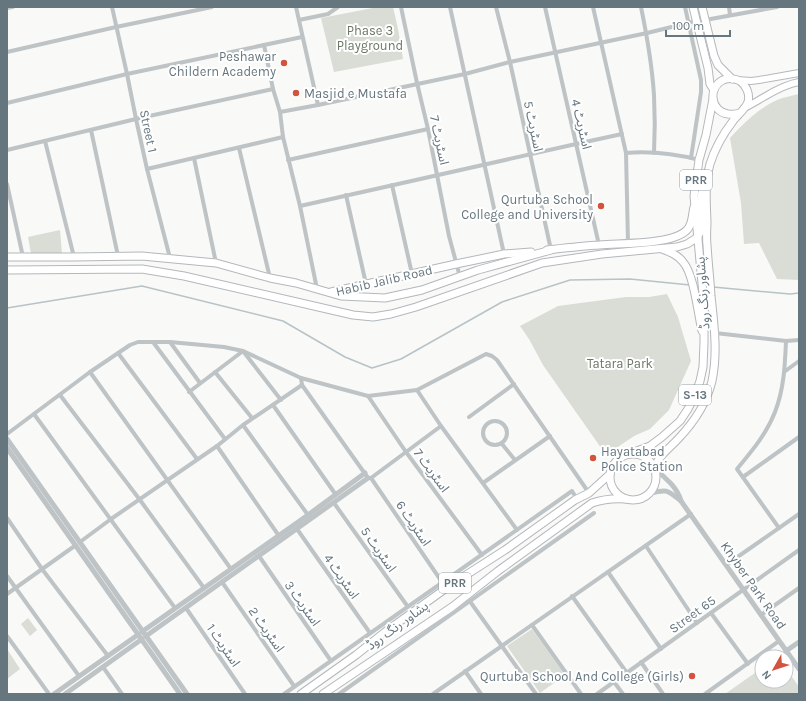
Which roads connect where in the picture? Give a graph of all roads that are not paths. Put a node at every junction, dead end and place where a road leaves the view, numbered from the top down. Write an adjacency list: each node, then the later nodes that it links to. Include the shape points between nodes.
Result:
1 (13, 7): 17 (street)
2 (112, 7): 22 (street, Street 1)
3 (212, 7): 22 (street)
4 (296, 7): 19 (street)
5 (338, 7): 19 (street, via 328,14)
6 (401, 7): 35 (street, اسٹریٹ 7)
7 (450, 7): 32 (street)
8 (496, 7): 29 (street, اسٹریٹ 5)
9 (545, 7): 28 (street, اسٹریٹ 4)
10 (593, 7): 25 (street)
11 (641, 7): 23 (street)
12 (685, 7): 21 (street)
13 (693, 7): 21 (main road)
14 (702, 7): 20 (main road)
15 (729, 7): 18 (street)
16 (776, 7): 18 (street)
17 (7, 8)
18 (730, 15): 20 (street)
19 (299, 20): 24 (street)
20 (704, 20): 33 (main road, via 718,65)
21 (692, 22): 23 (street); 37 (main road); 56 (street, via 701,92)
22 (116, 27): 27 (street); 31 (street, Street 1)
23 (647, 33): 25 (street); 53 (street, via 654,96)
24 (302, 37): 26 (street); 40 (street)
25 (601, 42): 28 (street); 46 (street)
26 (264, 45): 31 (street); 36 (street)
27 (7, 52)
28 (555, 52): 29 (street); 49 (street, اسٹریٹ 4)
29 (510, 62): 32 (street); 54 (street, اسٹریٹ 5)
30 (799, 73): 33 (main road, via 751,81)
31 (128, 74): 39 (street); 43 (street, Street 1)
32 (465, 74): 35 (street); 59 (street)
33 (735, 79): 37 (main road, via 723,80); 41 (main road, via 745,85 748,94 748,103)
34 (799, 82): 41 (main road, via 770,94)
35 (417, 83): 40 (street); 44 (street, اسٹریٹ 7)
36 (273, 89): 42 (street); 43 (street)
37 (714, 90): 38 (main road)
38 (713, 99): 41 (main road, via 717,108 724,113 734,114); 58 (main road, پشاور رنگ روڈ / PRR)
39 (7, 103)
40 (318, 105): 42 (street)
41 (742, 110): 62 (main road, پشاور رنگ روڈ / PRR, via 717,146)
42 (280, 112): 47 (street)
43 (136, 119): 45 (street); 60 (street, Street 1)
44 (428, 129): 57 (street); 61 (street, اسٹریٹ 7)
45 (91, 130): 48 (street); 75 (street)
46 (622, 134): 49 (street); 52 (street)
47 (283, 137): 50 (street); 57 (street)
48 (45, 141): 51 (street); 78 (street)
49 (576, 144): 54 (street); 70 (street, اسٹریٹ 4)
50 (239, 148): 55 (street); 86 (street)
51 (7, 150)
52 (626, 153): 53 (street); 69 (street)
53 (654, 153): 56 (street)
54 (530, 154): 59 (street); 72 (street, اسٹریٹ 5)
55 (194, 158): 60 (street); 80 (street)
56 (691, 158): 58 (street)
57 (288, 160): 67 (street)
58 (699, 160): 66 (main road, پشاور رنگ روڈ / PRR)
59 (485, 165): 61 (street); 73 (street)
60 (147, 169): 79 (street, Street 1)
61 (437, 175): 64 (street); 81 (street, اسٹریٹ 7)
62 (707, 179): 68 (main road, via 700,200 702,228); 90 (main road, پشاور رنگ روڈ / PRR, via 708,261)
63 (7, 184): 77 (street)
64 (392, 185): 65 (street); 84 (street)
65 (346, 195): 67 (street); 87 (street)
66 (694, 205): 68 (main road, پشاور رنگ روڈ / PRR); 69 (main road, Habib Jalib Road, via 690,226 679,236)
67 (300, 206): 88 (street)
68 (698, 237): 71 (main road, via 692,242); 90 (main road, پشاور رنگ روڈ / PRR)
69 (628, 243): 70 (main road, Habib Jalib Road)
70 (598, 245): 72 (main road, Habib Jalib Road)
71 (662, 249): 82 (main road, via 602,254); 90 (main road, via 673,253 685,264)
72 (550, 250): 73 (main road, Habib Jalib Road); 74 (main road)
73 (504, 254): 81 (main road, Habib Jalib Road)
74 (531, 255): 82 (main road); 85 (main road)
75 (118, 256): 78 (main road, Habib Jalib Road); 79 (main road, Habib Jalib Road)
76 (7, 257): 77 (main road, Habib Jalib Road)
77 (23, 257): 78 (main road, Habib Jalib Road)
78 (74, 257)
79 (170, 258): 80 (main road, Habib Jalib Road)
80 (216, 263): 86 (main road, Habib Jalib Road)
81 (456, 264): 84 (main road, Habib Jalib Road); 85 (street, اسٹریٹ 7)
82 (535, 265): 83 (main road, via 416,307 374,316 353,315 184,276 142,270)
83 (7, 270)
84 (412, 274): 87 (main road, Habib Jalib Road)
85 (460, 277): 89 (main road, via 422,290 385,298 349,297)
86 (270, 278): 88 (main road, Habib Jalib Road)
87 (366, 284): 89 (main road, Habib Jalib Road)
88 (317, 289): 89 (main road, Habib Jalib Road)
89 (329, 292)
90 (704, 305): 91 (main road, پشاور رنگ روڈ / S-13); 126 (main road, پشاور رنگ روڈ / S-13, via 703,367 688,409 680,421 662,437 650,446)
91 (715, 333): 93 (street); 130 (main road, پشاور رنگ روڈ / S-13, via 712,380 704,402 692,422 663,453)
92 (799, 340): 93 (street)
93 (786, 341): 101 (street)
94 (153, 342): 95 (street); 97 (street, via 138,342); 107 (street)
95 (170, 342): 96 (street); 103 (street)
96 (243, 351): 100 (street); 102 (street); 110 (street)
97 (118, 353): 99 (street); 127 (street)
98 (799, 361): 101 (street)
99 (90, 372): 108 (street); 135 (street)
100 (215, 372): 103 (street); 114 (street)
101 (784, 372): 133 (street, via 775,412 762,437 737,469)
102 (301, 378): 105 (street); 109 (street)
103 (200, 383): 107 (street)
104 (514, 384): 106 (street, via 497,360 486,354); 113 (street); 118 (street)
105 (302, 385): 110 (street); 131 (street, اسٹریٹ 6)
106 (417, 390): 109 (street); 116 (street)
107 (189, 392): 120 (street)
108 (60, 395): 112 (street); 142 (street)
109 (368, 396): 125 (street, اسٹریٹ 7)
110 (281, 400): 111 (street)
111 (272, 405): 114 (street); 139 (street)
112 (34, 414): 117 (street); 150 (street)
113 (469, 417)
114 (252, 418): 115 (street)
115 (243, 425): 120 (street); 148 (street)
116 (441, 426): 125 (street); 136 (street)
117 (7, 434)
118 (550, 436): 128 (street); 137 (street)
119 (799, 437): 133 (street)
120 (225, 439): 123 (street)
121 (7, 440): 129 (street)
122 (502, 444): 122 (street, via 508,433 505,426 494,421 487,424 483,431 484,439 490,445); 128 (street)
123 (217, 446): 127 (street); 154 (street)
124 (7, 448): 129 (street)
125 (406, 452): 134 (street); 159 (street, اسٹریٹ 7)
126 (629, 454): 130 (main road, via 644,456); 132 (main road, via 614,463)
127 (197, 459): 135 (street)
128 (515, 460): 136 (street)
129 (19, 461): 155 (street)
130 (655, 469): 138 (main road, via 655,485); 143 (street, via 680,495)
131 (365, 473): 134 (street, اسٹریٹ 6); 139 (street)
132 (610, 474): 137 (main road, پشاور رنگ روڈ / PRR); 141 (main road, via 615,492)
133 (743, 477): 151 (street)
134 (370, 478): 144 (street); 167 (street, اسٹریٹ 6)
135 (167, 480): 142 (street); 163 (street)
136 (482, 483): 153 (street)
137 (589, 493): 140 (main road, پشاور رنگ روڈ / PRR)
138 (650, 493): 141 (main road, via 639,500); 143 (street, via 666,491)
139 (336, 495): 148 (street)
140 (577, 499): 153 (street, via 572,491); 209 (main road, پشاور رنگ روڈ / PRR, via 452,584)
141 (626, 499): 174 (main road, پشاور رنگ روڈ / PRR, via 610,498 592,504 498,571)
142 (140, 500): 150 (street); 169 (street)
143 (681, 501): 146 (street, Khyber Park Road)
144 (334, 503): 152 (street); 175 (street, اسٹریٹ 5)
145 (594, 513): 174 (street)
146 (691, 514): 157 (street); 161 (street, Khyber Park Road)
147 (799, 514): 151 (street)
148 (308, 515): 154 (street)
149 (7, 518): 162 (street)
150 (111, 520): 155 (street); 176 (street)
151 (779, 528): 161 (street)
152 (297, 530): 156 (street); 182 (street, اسٹریٹ 4)
153 (517, 530): 159 (street)
154 (279, 536): 156 (street)
155 (78, 544): 162 (street); 183 (street)
156 (272, 544): 160 (street); 163 (street)
157 (646, 546): 164 (street); 180 (street)
158 (799, 550): 171 (street, Street 65)
159 (482, 555): 167 (street)
160 (259, 556): 166 (street); 192 (street, اسٹریٹ 3)
161 (726, 565): 171 (street, Khyber Park Road)
162 (42, 569): 168 (street); 191 (street)
163 (231, 569): 169 (street)
164 (608, 572): 173 (street); 188 (street)
165 (7, 576): 168 (street)
166 (222, 582): 177 (street); 200 (street, اسٹریٹ 2)
167 (442, 582): 175 (street)
168 (15, 588): 172 (street); 198 (street)
169 (204, 588): 176 (street)
170 (799, 588): 179 (street)
171 (743, 590): 178 (street, Street 65); 179 (street, Khyber Park Road)
172 (7, 594)
173 (572, 596): 181 (street); 197 (street)
174 (468, 598): 187 (street); 210 (main road, پشاور رنگ روڈ / PRR); 211 (street)
175 (408, 607): 182 (street)
176 (175, 608): 183 (street)
177 (186, 608): 183 (street); 207 (street, اسٹریٹ 1)
178 (711, 613): 180 (street, Street 65); 194 (street)
179 (761, 615): 185 (street, Khyber Park Road)
180 (697, 623): 188 (street, Street 65)
181 (532, 625): 187 (street); 215 (street)
182 (370, 633): 192 (street)
183 (142, 635): 191 (street); 195 (street); 205 (street); 206 (street)
184 (7, 636): 201 (street)
185 (779, 641): 189 (street, Khyber Park Road); 194 (street)
186 (799, 642): 190 (street)
187 (502, 646): 196 (street); 214 (street)
188 (661, 649): 193 (street, Street 65)
189 (785, 649)
190 (789, 649)
191 (108, 656): 198 (street)
192 (331, 661): 200 (street)
193 (641, 662): 197 (street, Street 65); 218 (street)
194 (748, 664): 219 (street)
195 (103, 667): 203 (street); 204 (street)
196 (465, 671): 212 (street); 213 (street)
197 (627, 672): 199 (street, Street 65)
198 (79, 676): 202 (street)
199 (614, 682): 216 (street, Street 65); 217 (street)
200 (294, 686): 208 (street)
201 (49, 694)
202 (54, 694)
203 (66, 694)
204 (122, 694)
205 (180, 694)
206 (187, 694)
207 (245, 694)
208 (284, 694)
209 (301, 694)
210 (323, 694)
211 (339, 694)
212 (433, 694)
213 (481, 694)
214 (536, 694)
215 (581, 694)
216 (597, 694)
217 (623, 694)
218 (663, 694)
219 (705, 694)

